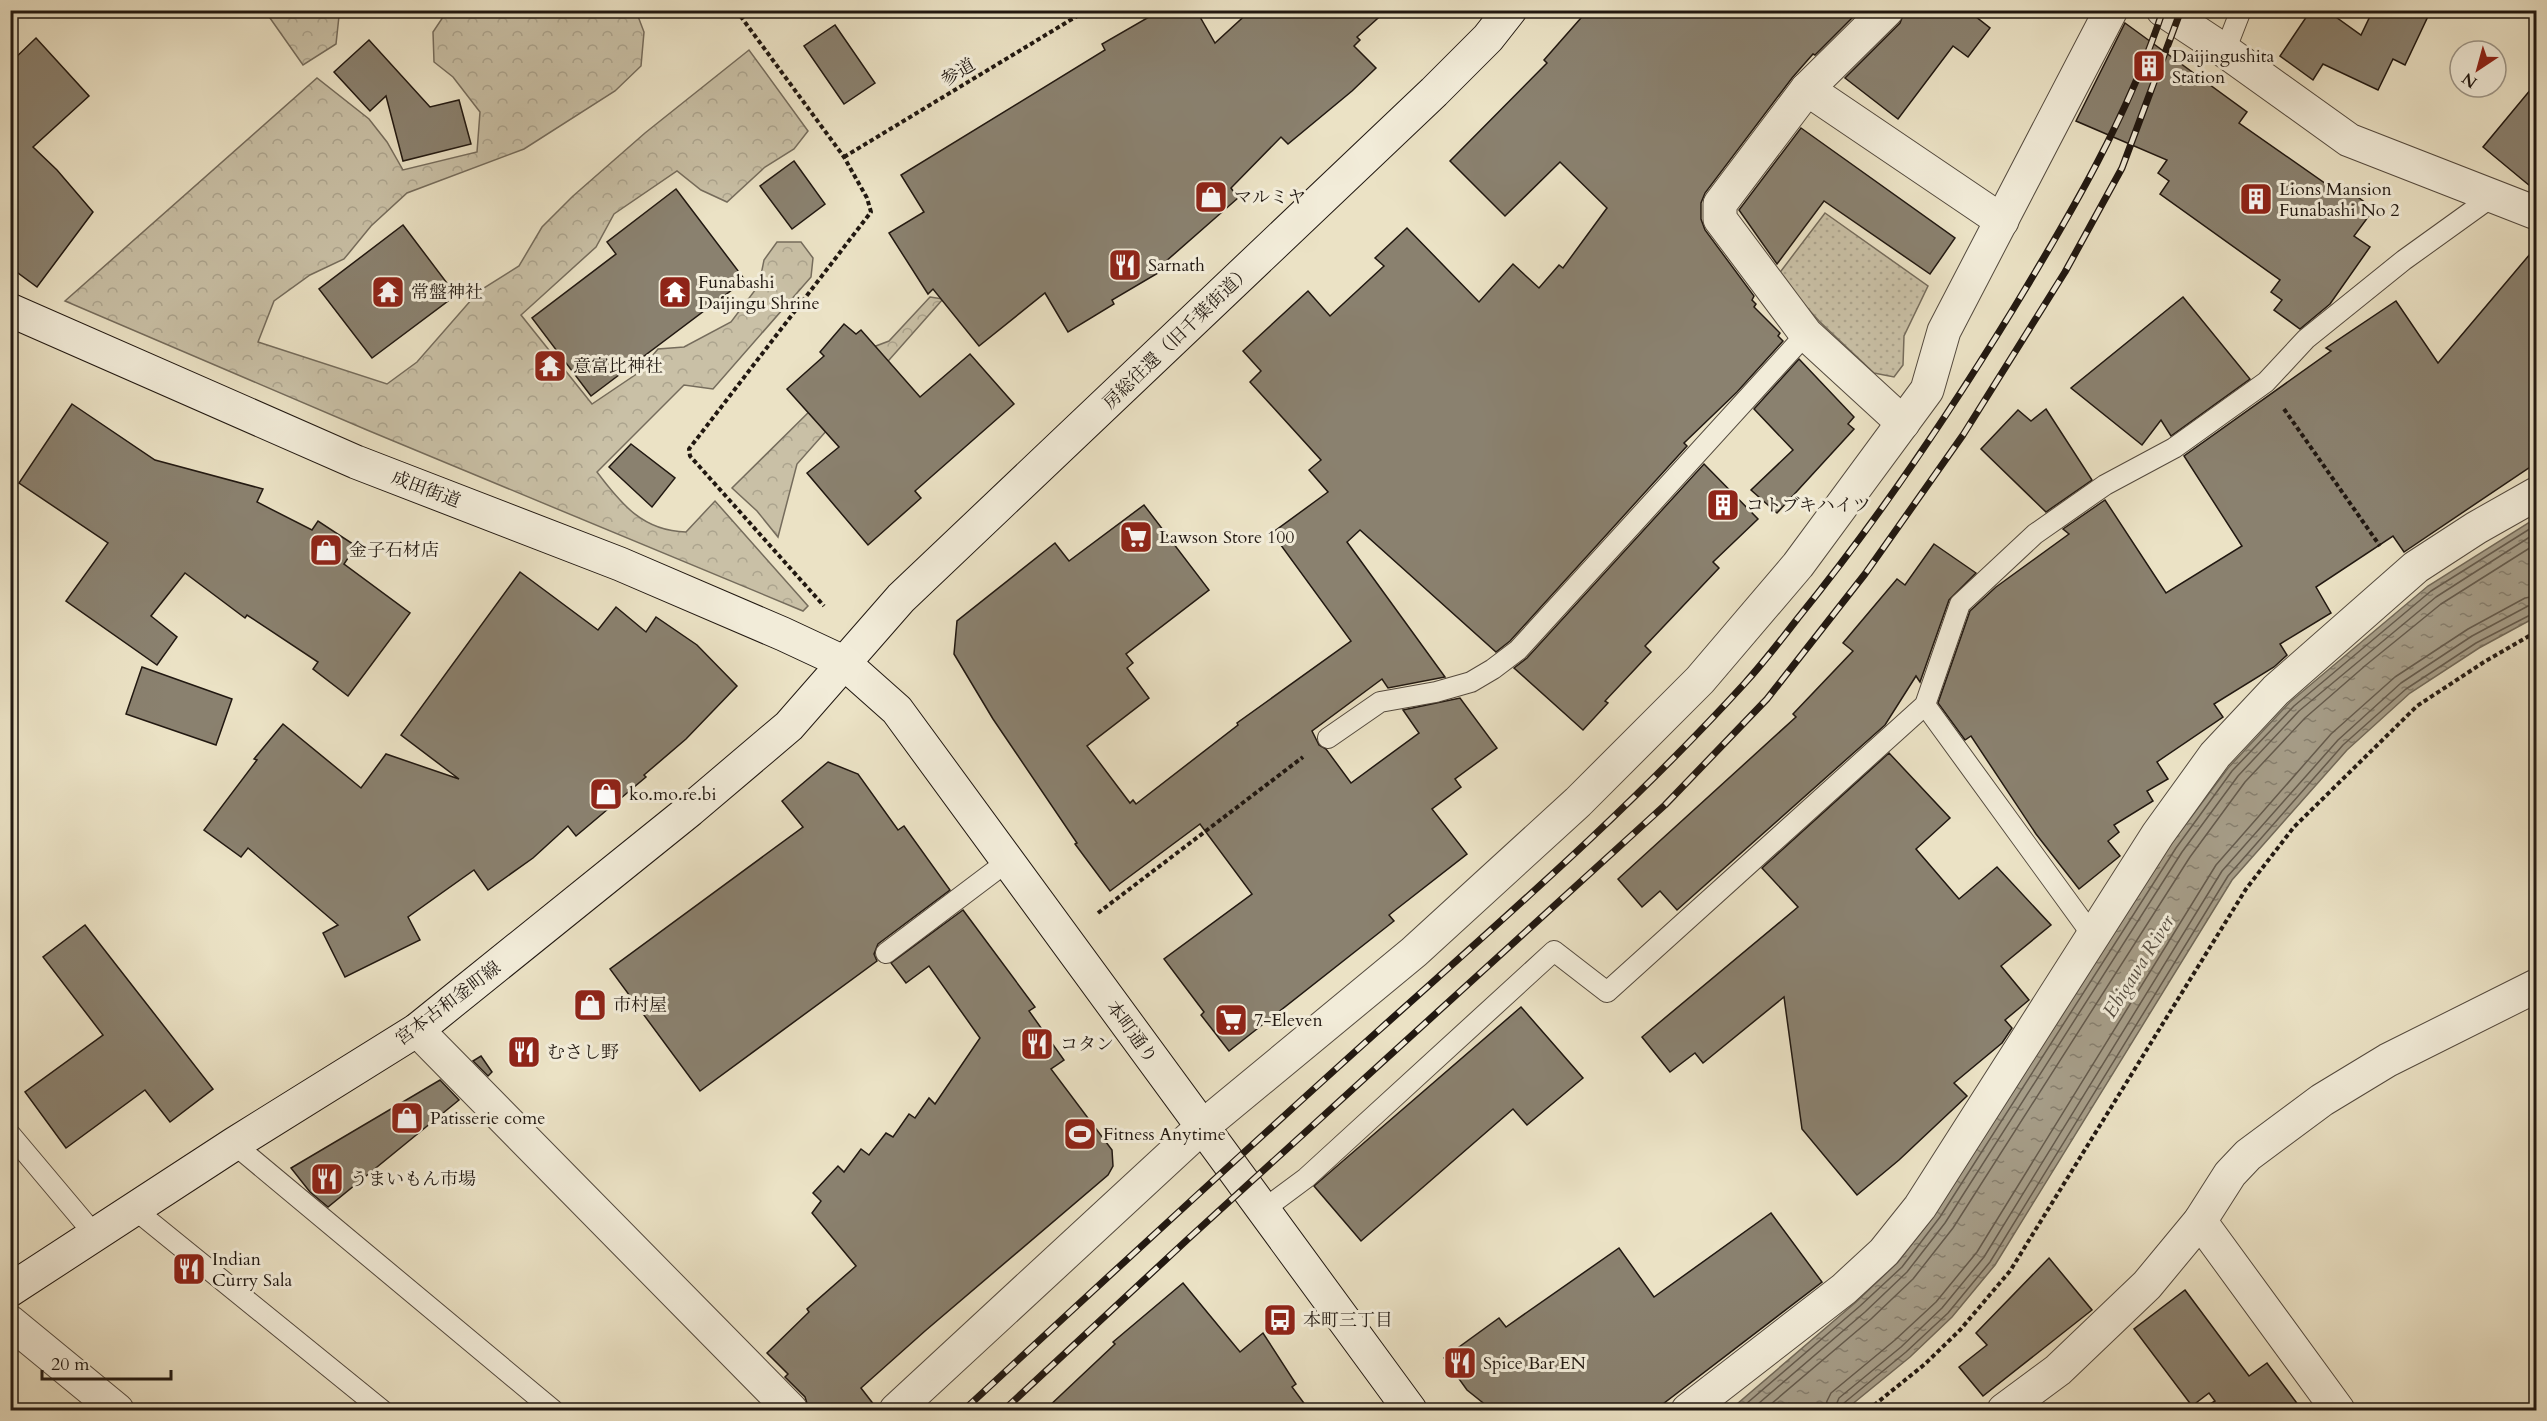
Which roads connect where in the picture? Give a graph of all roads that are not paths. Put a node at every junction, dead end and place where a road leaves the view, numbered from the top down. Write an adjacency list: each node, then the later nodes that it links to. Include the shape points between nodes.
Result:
1 (1510, 10): 15 (street, 房総往還（旧千葉街道）, via 1434,92 901,598)
2 (1887, 10): 7 (street)
3 (2110, 10): 10 (street)
4 (2163, 10): 6 (street)
5 (2241, 10): 6 (lane)
6 (2225, 51): 8 (street, via 2349,140)
7 (1807, 89): 10 (street); 12 (street, via 1720,204 1720,219)
8 (2493, 196): 9 (street); 16 (lane, via 2404,260 2306,339 2266,382 2174,448 2105,484 2043,528 1960,604)
9 (2536, 213)
10 (2002, 221): 13 (street, via 1944,332 1928,390)
11 (10, 310): 15 (street, 成田街道, via 356,462 620,564)
12 (1806, 334): 13 (street); 17 (lane, via 1518,650 1471,682 1380,702)
13 (1903, 423): 23 (street, via 1798,565 1701,680 1578,802 1414,952)
14 (2536, 495): 19 (street, via 2416,567 2276,690 2215,755 2158,834)
15 (843, 662): 18 (street, 本町通り, via 897,710); 22 (street, 宮本古和釜町線, via 789,726 580,901)
16 (1925, 705): 19 (lane); 27 (lane, via 1607,992 1554,951 1306,1178)
17 (1328, 738)
18 (1008, 861): 20 (lane); 23 (street, 本町通り)
19 (2093, 936): 38 (street, via 1920,1207 1884,1252 1844,1289)
20 (886, 953)
21 (2536, 986): 28 (street, via 2388,1060 2322,1100 2248,1155 2230,1174)
22 (417, 1030): 25 (street, 宮本古和釜町線); 35 (street)
23 (1201, 1128): 27 (street, 本町通り); 36 (street)
24 (10, 1134): 29 (lane)
25 (234, 1143): 26 (street, 宮本古和釜町線); 34 (lane)
26 (133, 1208): 29 (street, 宮本古和釜町線); 33 (lane)
27 (1263, 1210): 37 (street, 本町通り)
28 (2200, 1221): 39 (street, via 2147,1285 2058,1370); 40 (street)
29 (95, 1235): 30 (street, 宮本古和釜町線)
30 (10, 1290)
31 (10, 1322): 32 (street)
32 (117, 1410)
33 (382, 1410)
34 (553, 1410)
35 (791, 1410)
36 (897, 1410)
37 (1410, 1410)
38 (1689, 1410)
39 (2004, 1410)
40 (2338, 1410)

